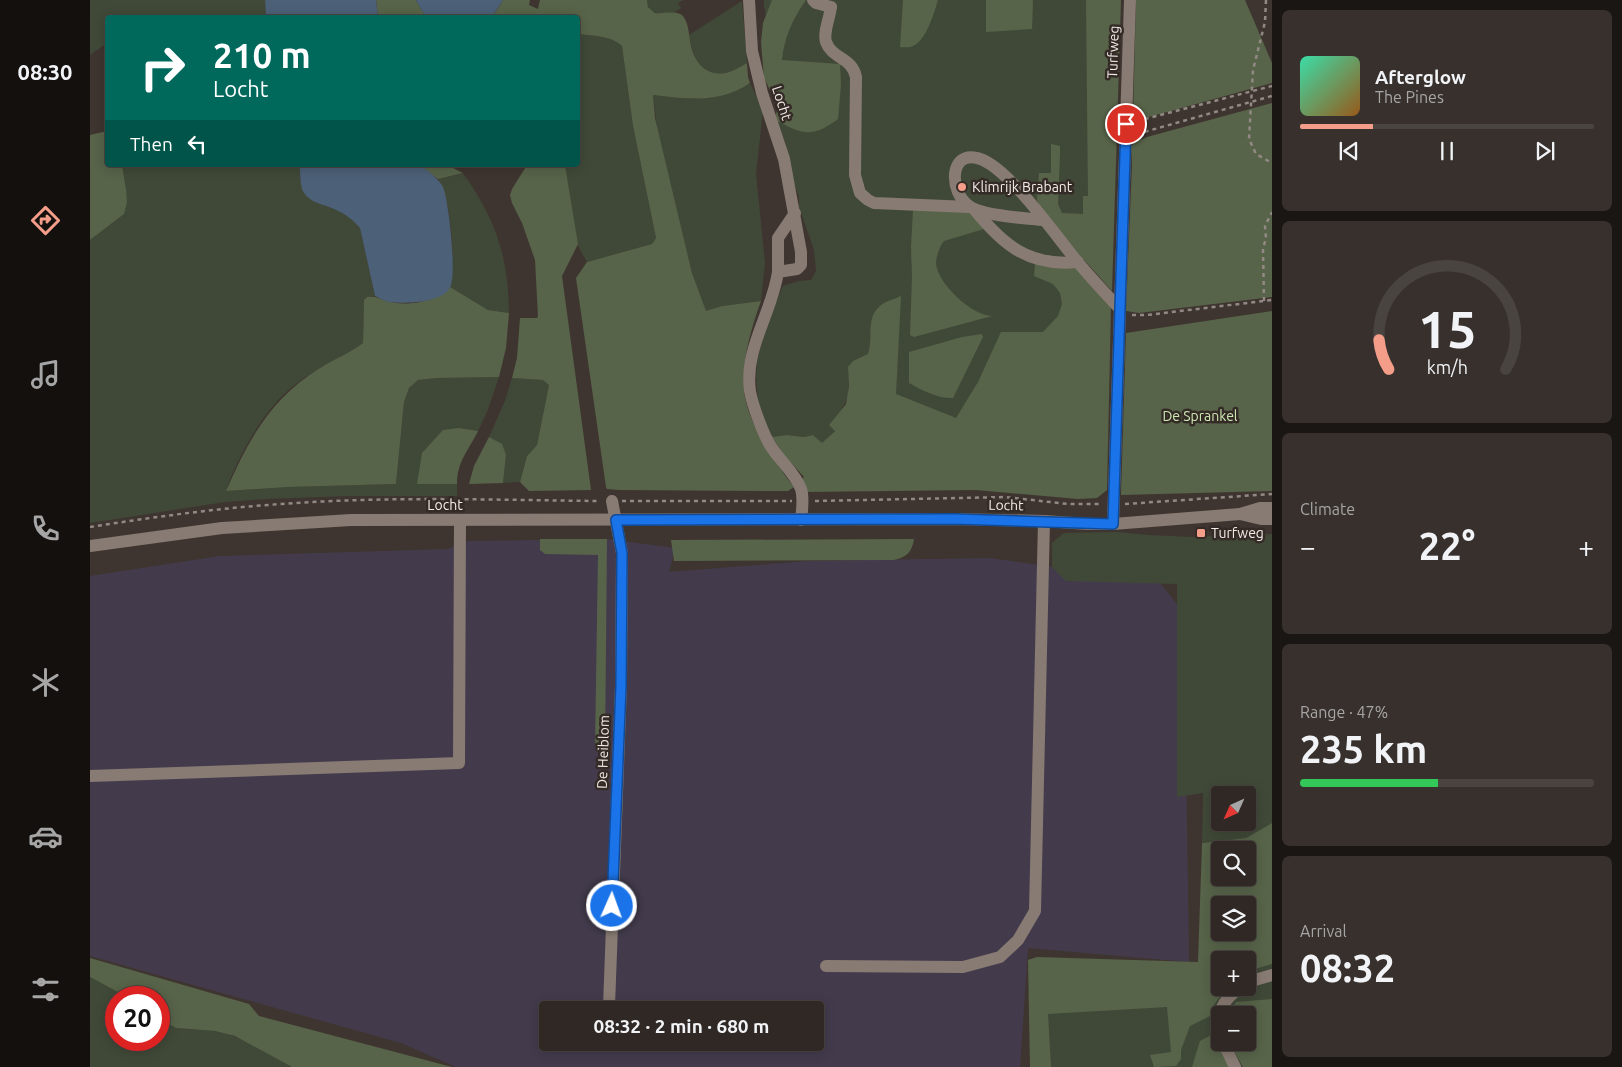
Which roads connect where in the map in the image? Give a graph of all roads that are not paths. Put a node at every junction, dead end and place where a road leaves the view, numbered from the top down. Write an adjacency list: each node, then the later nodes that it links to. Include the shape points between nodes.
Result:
1 (749, 0): 5 (street, Locht, via 752,51 784,159)
2 (813, 0): 4 (street, via 831,7 826,42 855,70 855,175 860,193 874,203)
3 (1130, 0): 9 (street, Turfweg)
4 (972, 208): 6 (street); 6 (street, via 956,189 956,169 965,157 982,159 995,166); 7 (street, via 1001,239 1022,253 1044,261)
5 (795, 213): 8 (street, via 778,238); 8 (street, Locht, via 801,265 797,269)
6 (1043, 220): 7 (street)
7 (1078, 262): 9 (street)
8 (778, 272): 16 (street, via 776,288 750,359 750,391 771,447 802,490)
9 (1120, 311): 18 (street, Turfweg)
10 (612, 501): 15 (street, De Heiblom)
11 (1272, 508): 12 (street, Locht)
12 (1240, 514): 13 (street, Locht); 18 (street, Locht)
13 (1272, 519)
14 (460, 520): 15 (street, Locht); 19 (street, Locht, via 298,522 222,528); 20 (street, via 459,763)
15 (616, 520): 16 (street, Locht); 24 (street, De Heiblom, via 622,553 621,686)
16 (801, 520): 17 (street, Locht)
17 (1044, 521): 18 (street, Locht); 21 (street, via 1035,911 1018,940 1000,956 963,967)
18 (1113, 524)
19 (90, 546)
20 (90, 776)
21 (826, 966)
22 (1272, 975): 23 (street)
23 (1256, 980)
24 (609, 1001)
25 (1227, 1051): 26 (street)
26 (1235, 1067)

